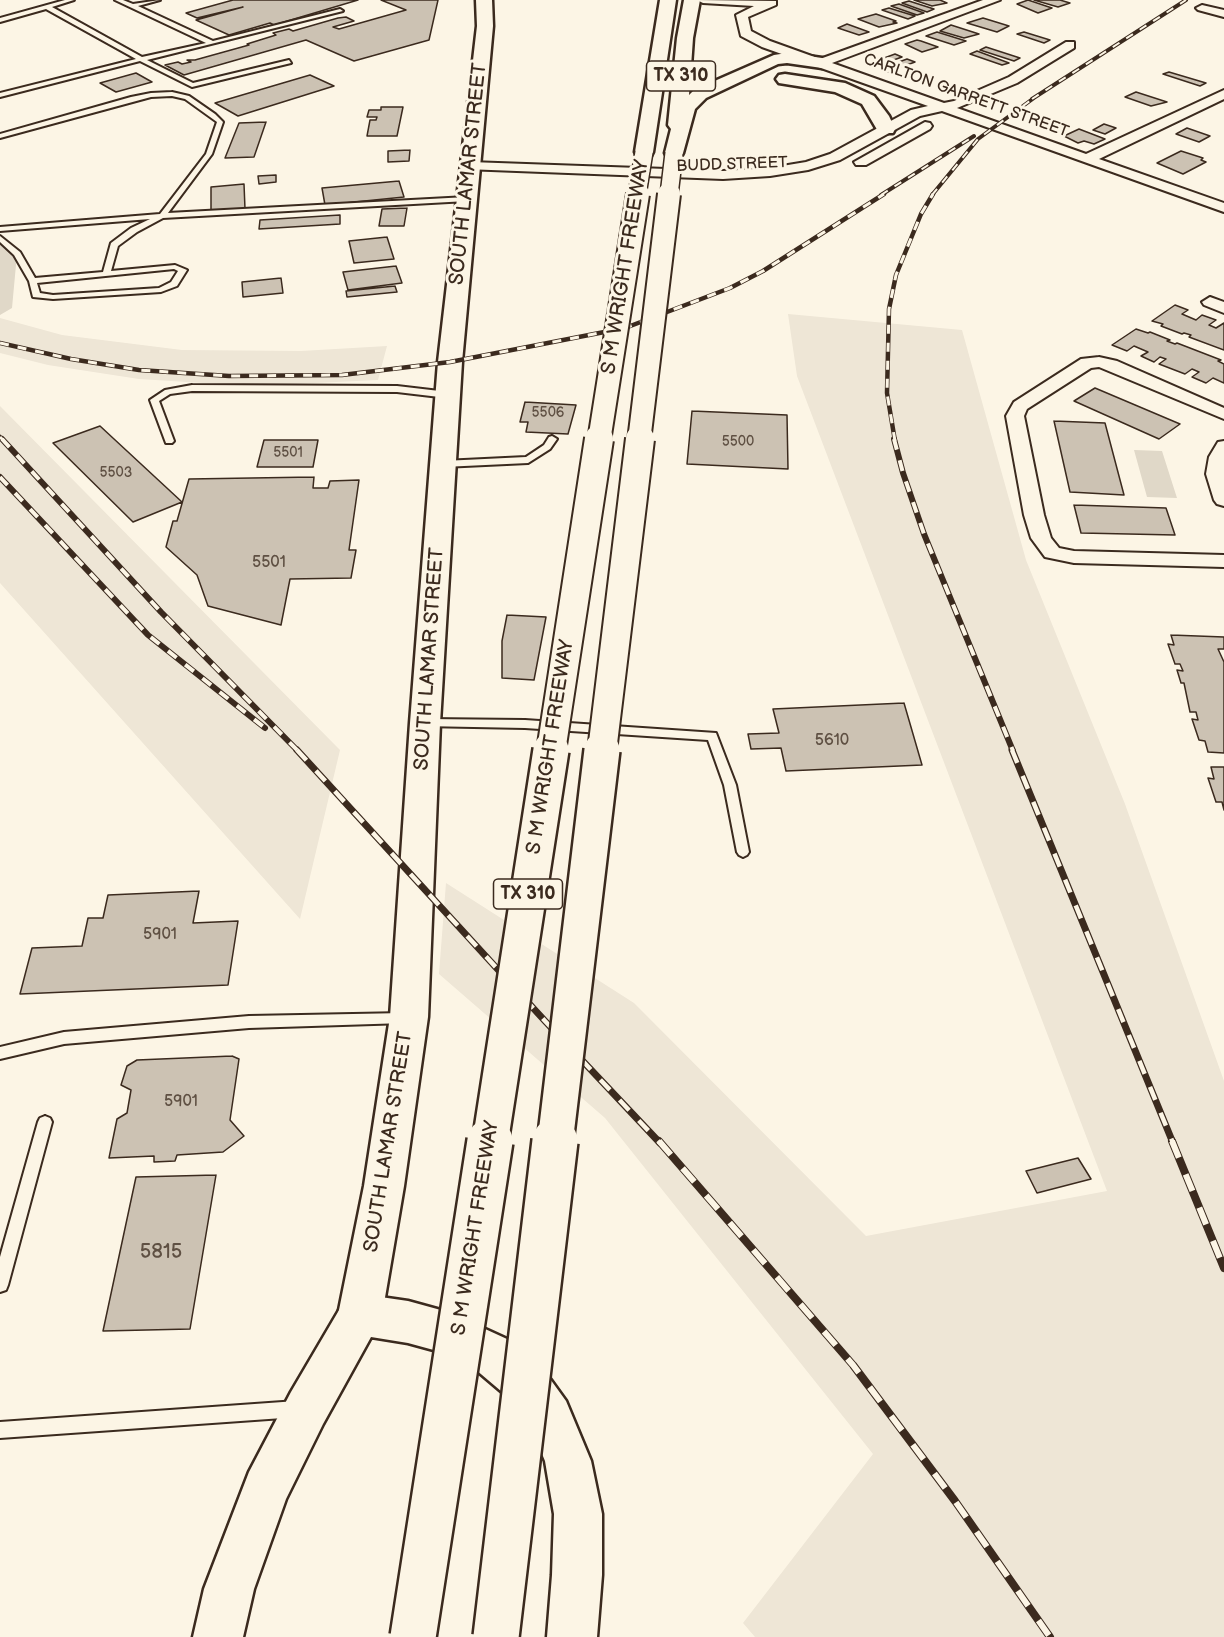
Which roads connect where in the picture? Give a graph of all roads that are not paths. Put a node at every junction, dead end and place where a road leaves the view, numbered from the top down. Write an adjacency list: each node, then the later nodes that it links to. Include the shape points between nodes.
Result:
1 (71, 0): 11 (lane)
2 (118, 0): 10 (lane)
3 (157, 0): 10 (lane)
4 (483, 0): 29 (main road, SOUTH LAMAR STREET, via 485,26)
5 (668, 0): 27 (main road, S M WRIGHT FREEWAY / TX 310)
6 (692, 0): 27 (main road, S M WRIGHT FREEWAY / TX 310)
7 (703, 0): 9 (street)
8 (994, 0): 20 (street)
9 (776, 1): 20 (street, CARLTON GARRETT STREET, via 742,15 745,33)
10 (132, 6): 16 (lane)
11 (47, 7): 15 (lane); 18 (lane)
12 (1202, 8): 14 (street)
13 (340, 11): 16 (lane)
14 (1224, 14)
15 (0, 20)
16 (212, 43): 18 (lane)
17 (1070, 45): 24 (street, BUDD STREET, via 1013,80)
18 (141, 59): 19 (lane, via 192,85); 23 (lane)
19 (289, 62)
20 (822, 63): 21 (main road, via 774,60); 24 (street, CARLTON GARRETT STREET)
21 (714, 86): 25 (main road, via 775,79 839,87 868,100); 27 (main road, via 690,101)
22 (1224, 94): 28 (street)
23 (0, 95)
24 (941, 109): 25 (street, BUDD STREET, via 915,113); 28 (street, CARLTON GARRETT STREET); 29 (street, BUDD STREET, via 935,120 842,171 766,185)
25 (886, 129): 29 (street, BUDD STREET, via 836,157 770,172)
26 (0, 136): 31 (lane, via 151,95 187,97 220,122 209,154)
27 (659, 153): 54 (main road, S M WRIGHT FREEWAY / TX 310, bridge); 55 (main road, S M WRIGHT FREEWAY / TX 310, bridge)
28 (1087, 159): 30 (street, CARLTON GARRETT STREET)
29 (469, 181): 31 (lane); 36 (main road, SOUTH LAMAR STREET)
30 (1224, 207)
31 (162, 216): 32 (lane); 34 (lane, via 114,244)
32 (0, 229)
33 (0, 237): 35 (lane, via 17,254)
34 (106, 274): 35 (lane); 35 (lane, via 175,267 183,270 174,284 161,290 53,297 36,295)
35 (33, 281)
36 (448, 395): 39 (lane, via 397,389 192,388 168,392 154,400); 41 (main road, SOUTH LAMAR STREET)
37 (1224, 414): 43 (street, via 1099,362 1087,363 1020,406 1016,416 1034,515 1041,538 1052,553)
38 (552, 440): 41 (lane, via 528,460)
39 (169, 441)
40 (1224, 446): 42 (street, via 1215,474)
41 (443, 464): 44 (main road, SOUTH LAMAR STREET)
42 (1224, 500)
43 (1224, 561)
44 (425, 723): 45 (lane, via 525,724 712,736 730,785); 46 (main road, SOUTH LAMAR STREET)
45 (743, 852)
46 (409, 1017): 47 (lane, via 249,1022 64,1038); 50 (main road, SOUTH LAMAR STREET)
47 (0, 1053)
48 (45, 1122): 49 (lane)
49 (0, 1285)
50 (360, 1315): 51 (main road, SOUTH LAMAR STREET); 56 (main road, via 448,1333 491,1354 524,1381 550,1417 568,1461 578,1514)
51 (307, 1408): 52 (lane); 53 (main road, SOUTH LAMAR STREET, via 266,1489 229,1589)
52 (0, 1430)
53 (218, 1637)
54 (413, 1637)
55 (496, 1637)
56 (572, 1637)

